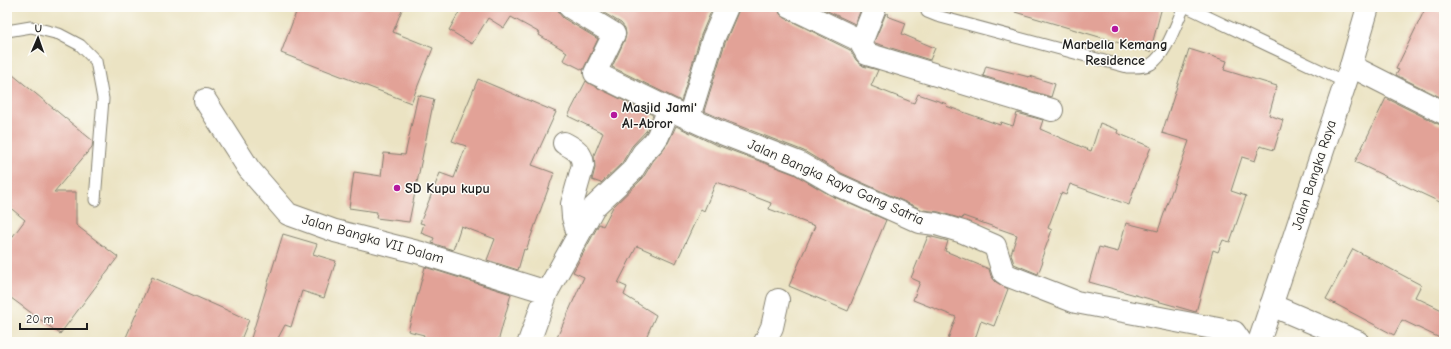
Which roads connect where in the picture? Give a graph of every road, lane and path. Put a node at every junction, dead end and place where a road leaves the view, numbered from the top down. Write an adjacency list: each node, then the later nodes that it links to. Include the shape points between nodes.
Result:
1 (570, 7): 12 (street, via 614,34 595,73)
2 (726, 7): 15 (street, via 713,39)
3 (790, 7): 9 (street)
4 (875, 7): 9 (street, via 864,35)
5 (926, 7): 6 (lane, via 927,12 937,16 1138,68 1151,64 1162,53)
6 (1185, 7): 10 (lane)
7 (1368, 7): 10 (street, Jalan Bangka Raya)
8 (7, 30): 17 (lane, via 30,27 59,34 80,44 96,61 103,99)
9 (859, 40): 13 (street, via 867,54)
10 (1348, 74): 14 (street); 21 (street, Jalan Bangka Raya)
11 (205, 100): 19 (street, Jalan Bangka VII Dalam, via 249,169 288,214 335,231 421,253)
12 (669, 109): 15 (street, Jalan Bangka Raya Gang Satria); 18 (street, via 654,142 632,170 594,206)
13 (1052, 110)
14 (1444, 113)
15 (689, 118): 24 (street, Jalan Bangka Raya Gang Satria, via 799,163 835,184 920,222 936,224 988,242 996,246 1003,272 1009,276 1076,302 1234,332)
16 (564, 143): 18 (street, via 578,150 583,160 572,204)
17 (95, 200)
18 (578, 236): 19 (street)
19 (547, 292): 22 (street)
20 (778, 300): 23 (street, via 772,327)
21 (1271, 305): 25 (street, Jalan Bangka Raya); 26 (street)
22 (530, 342)
23 (765, 342)
24 (1241, 342)
25 (1258, 342)
26 (1358, 342)

